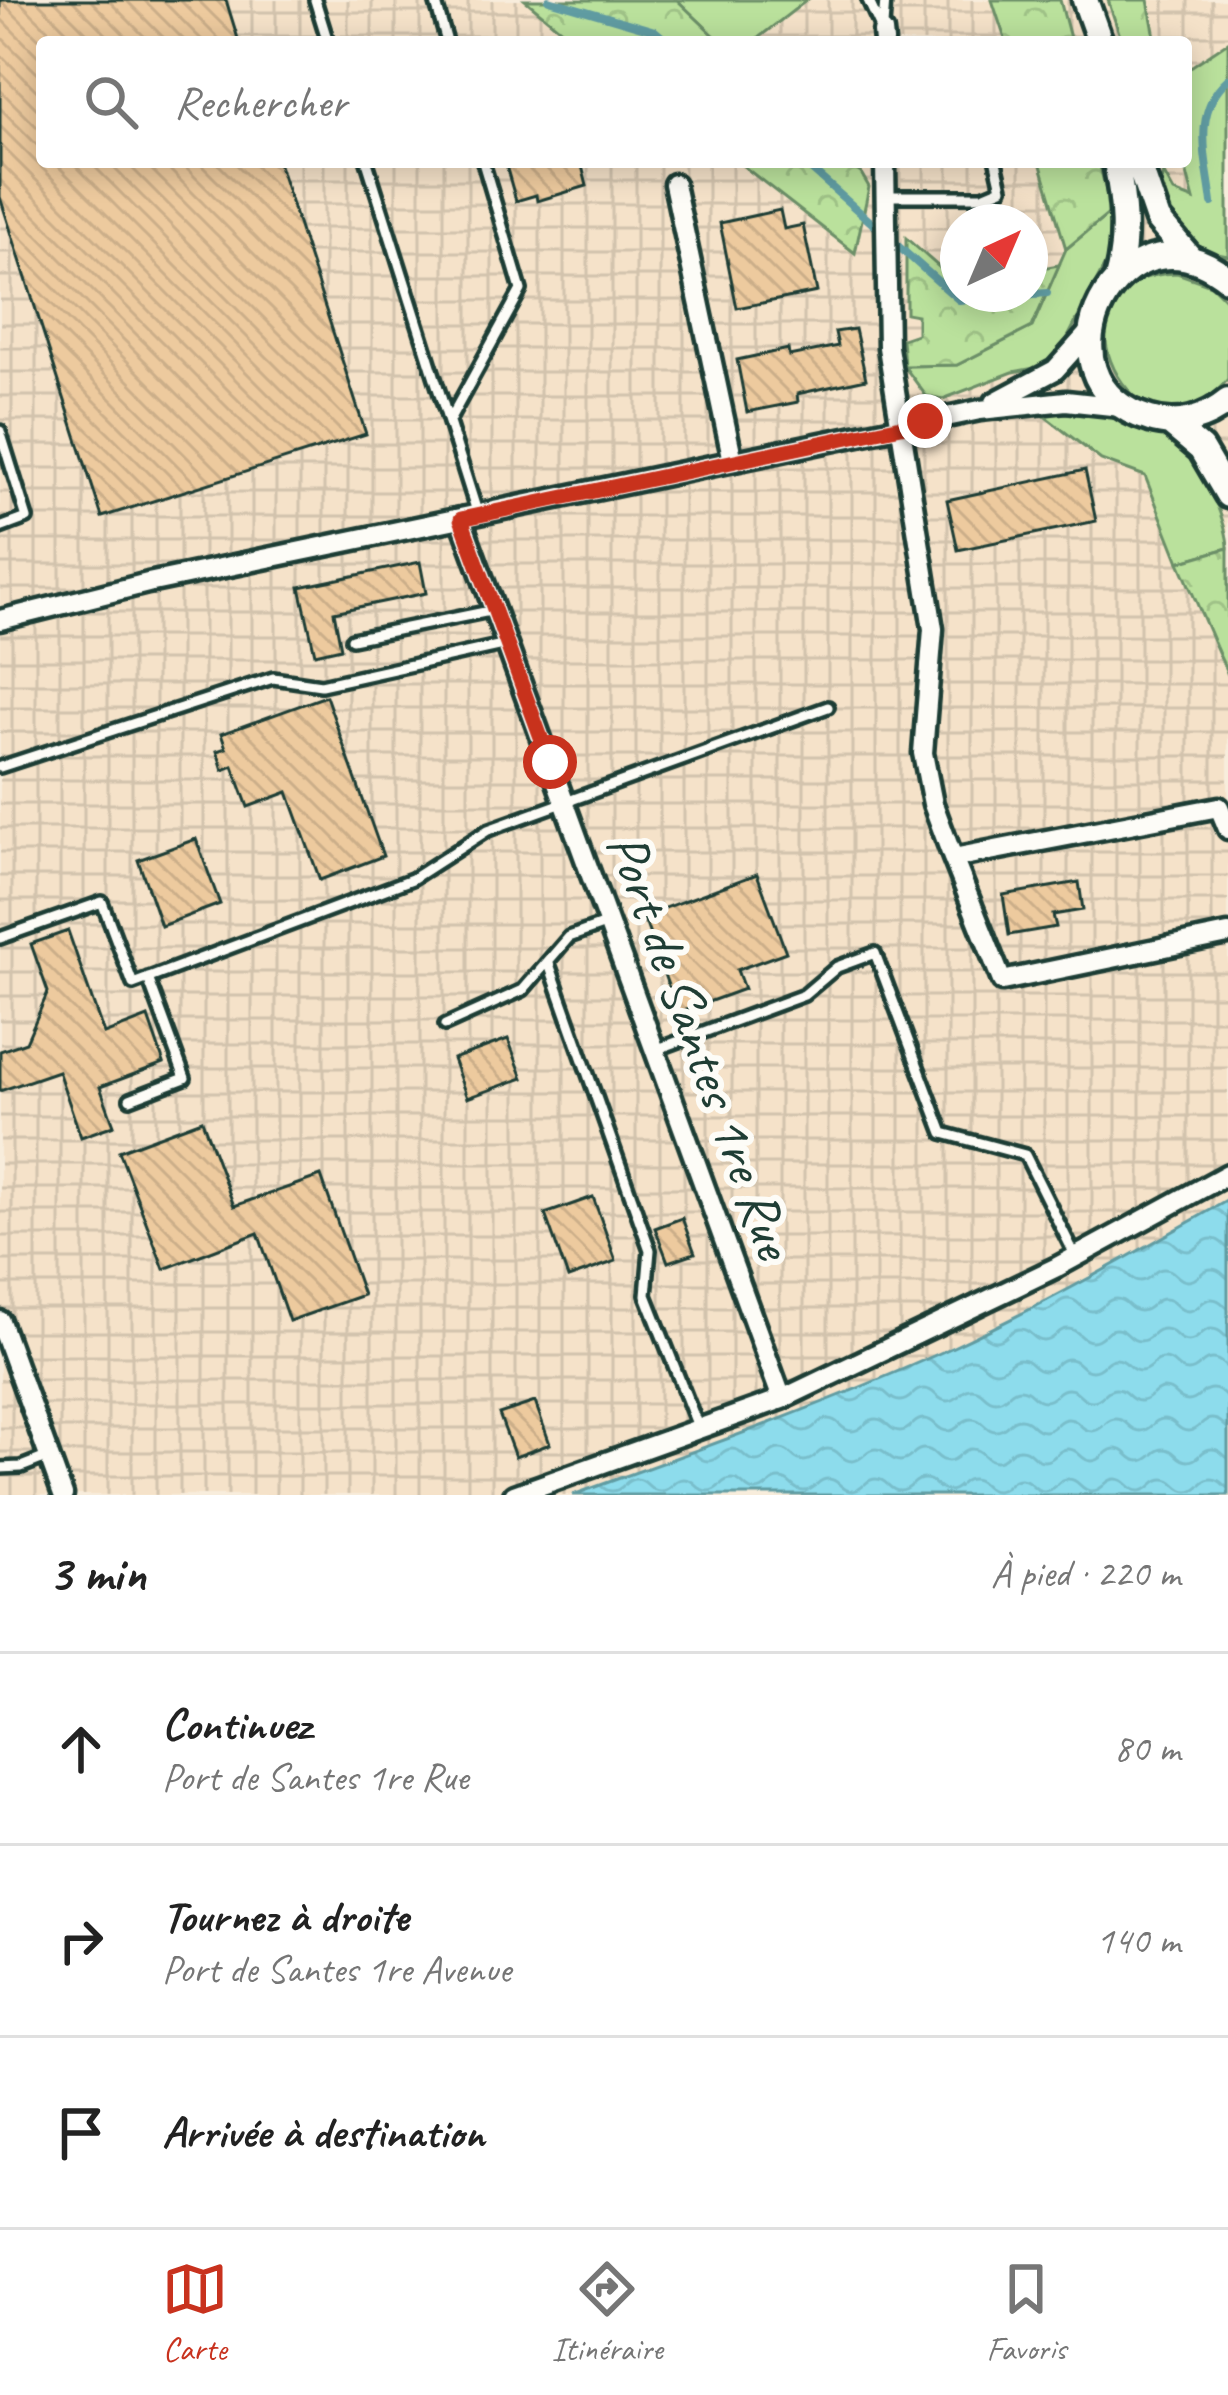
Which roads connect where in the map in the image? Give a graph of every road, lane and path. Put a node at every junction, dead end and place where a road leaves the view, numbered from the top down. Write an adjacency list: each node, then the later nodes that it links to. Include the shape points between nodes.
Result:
1 (315, 0): 6 (lane)
2 (435, 0): 7 (lane)
3 (868, 0): 8 (lane)
4 (885, 0): 9 (lane)
5 (1082, 0): 10 (main road); 11 (main road)
6 (326, 36)
7 (446, 36)
8 (883, 36)
9 (883, 36)
10 (1087, 36)
11 (1097, 36)
12 (369, 168): 27 (lane)
13 (485, 168): 27 (lane, via 520,290)
14 (885, 168): 19 (street)
15 (997, 168): 19 (lane, via 1002,188 983,196)
16 (1117, 168): 22 (main road, via 1124,244)
17 (1140, 168): 20 (main road, via 1158,220)
18 (674, 184): 31 (street)
19 (885, 205): 29 (street, via 888,347)
20 (1191, 259): 21 (main road); 22 (main road, via 1151,260)
21 (1224, 272)
22 (1117, 279): 23 (main road)
23 (1090, 332): 25 (main road, via 1097,374); 26 (street, via 1055,370)
24 (1228, 401): 28 (main road)
25 (1126, 408): 26 (street, via 1066,401); 28 (main road)
26 (980, 410): 29 (street)
27 (449, 421): 33 (lane)
28 (1170, 423): 32 (main road, via 1201,449)
29 (900, 426): 31 (street); 43 (street, via 933,629 922,753)
30 (0, 430): 34 (lane, via 27,518)
31 (734, 461): 33 (street)
32 (1228, 495)
33 (470, 517): 35 (street, Port de Santes 1re Rue); 36 (street)
34 (0, 528)
35 (494, 610): 37 (lane); 38 (street, Port de Santes 1re Rue)
36 (0, 620)
37 (352, 639)
38 (507, 644): 40 (lane, via 320,685 273,678); 41 (street, Port de Santes 1re Rue)
39 (828, 707): 41 (lane)
40 (0, 767)
41 (564, 801): 44 (street, Port de Santes 1re Rue); 48 (lane, via 488,830 412,879)
42 (1228, 830): 43 (street, via 1219,807)
43 (953, 858): 45 (street, via 1003,981)
44 (608, 923): 47 (lane, via 569,937); 50 (street, Port de Santes 1re Rue)
45 (1228, 934)
46 (0, 938): 48 (lane, via 102,902 133,984)
47 (548, 962): 49 (lane, via 523,990); 56 (lane, via 650,1250 646,1295)
48 (148, 978): 51 (lane, via 184,1078)
49 (445, 1025)
50 (655, 1050): 53 (lane, via 804,995 837,967 875,953 943,1133 1025,1155); 55 (street, Port de Santes 1re Rue)
51 (130, 1099)
52 (1228, 1174): 53 (street)
53 (1076, 1257): 55 (street)
54 (0, 1321): 57 (street)
55 (782, 1399): 56 (street)
56 (699, 1429): 60 (street)
57 (49, 1456): 58 (lane); 59 (street)
58 (0, 1468)
59 (63, 1495)
60 (514, 1495)

